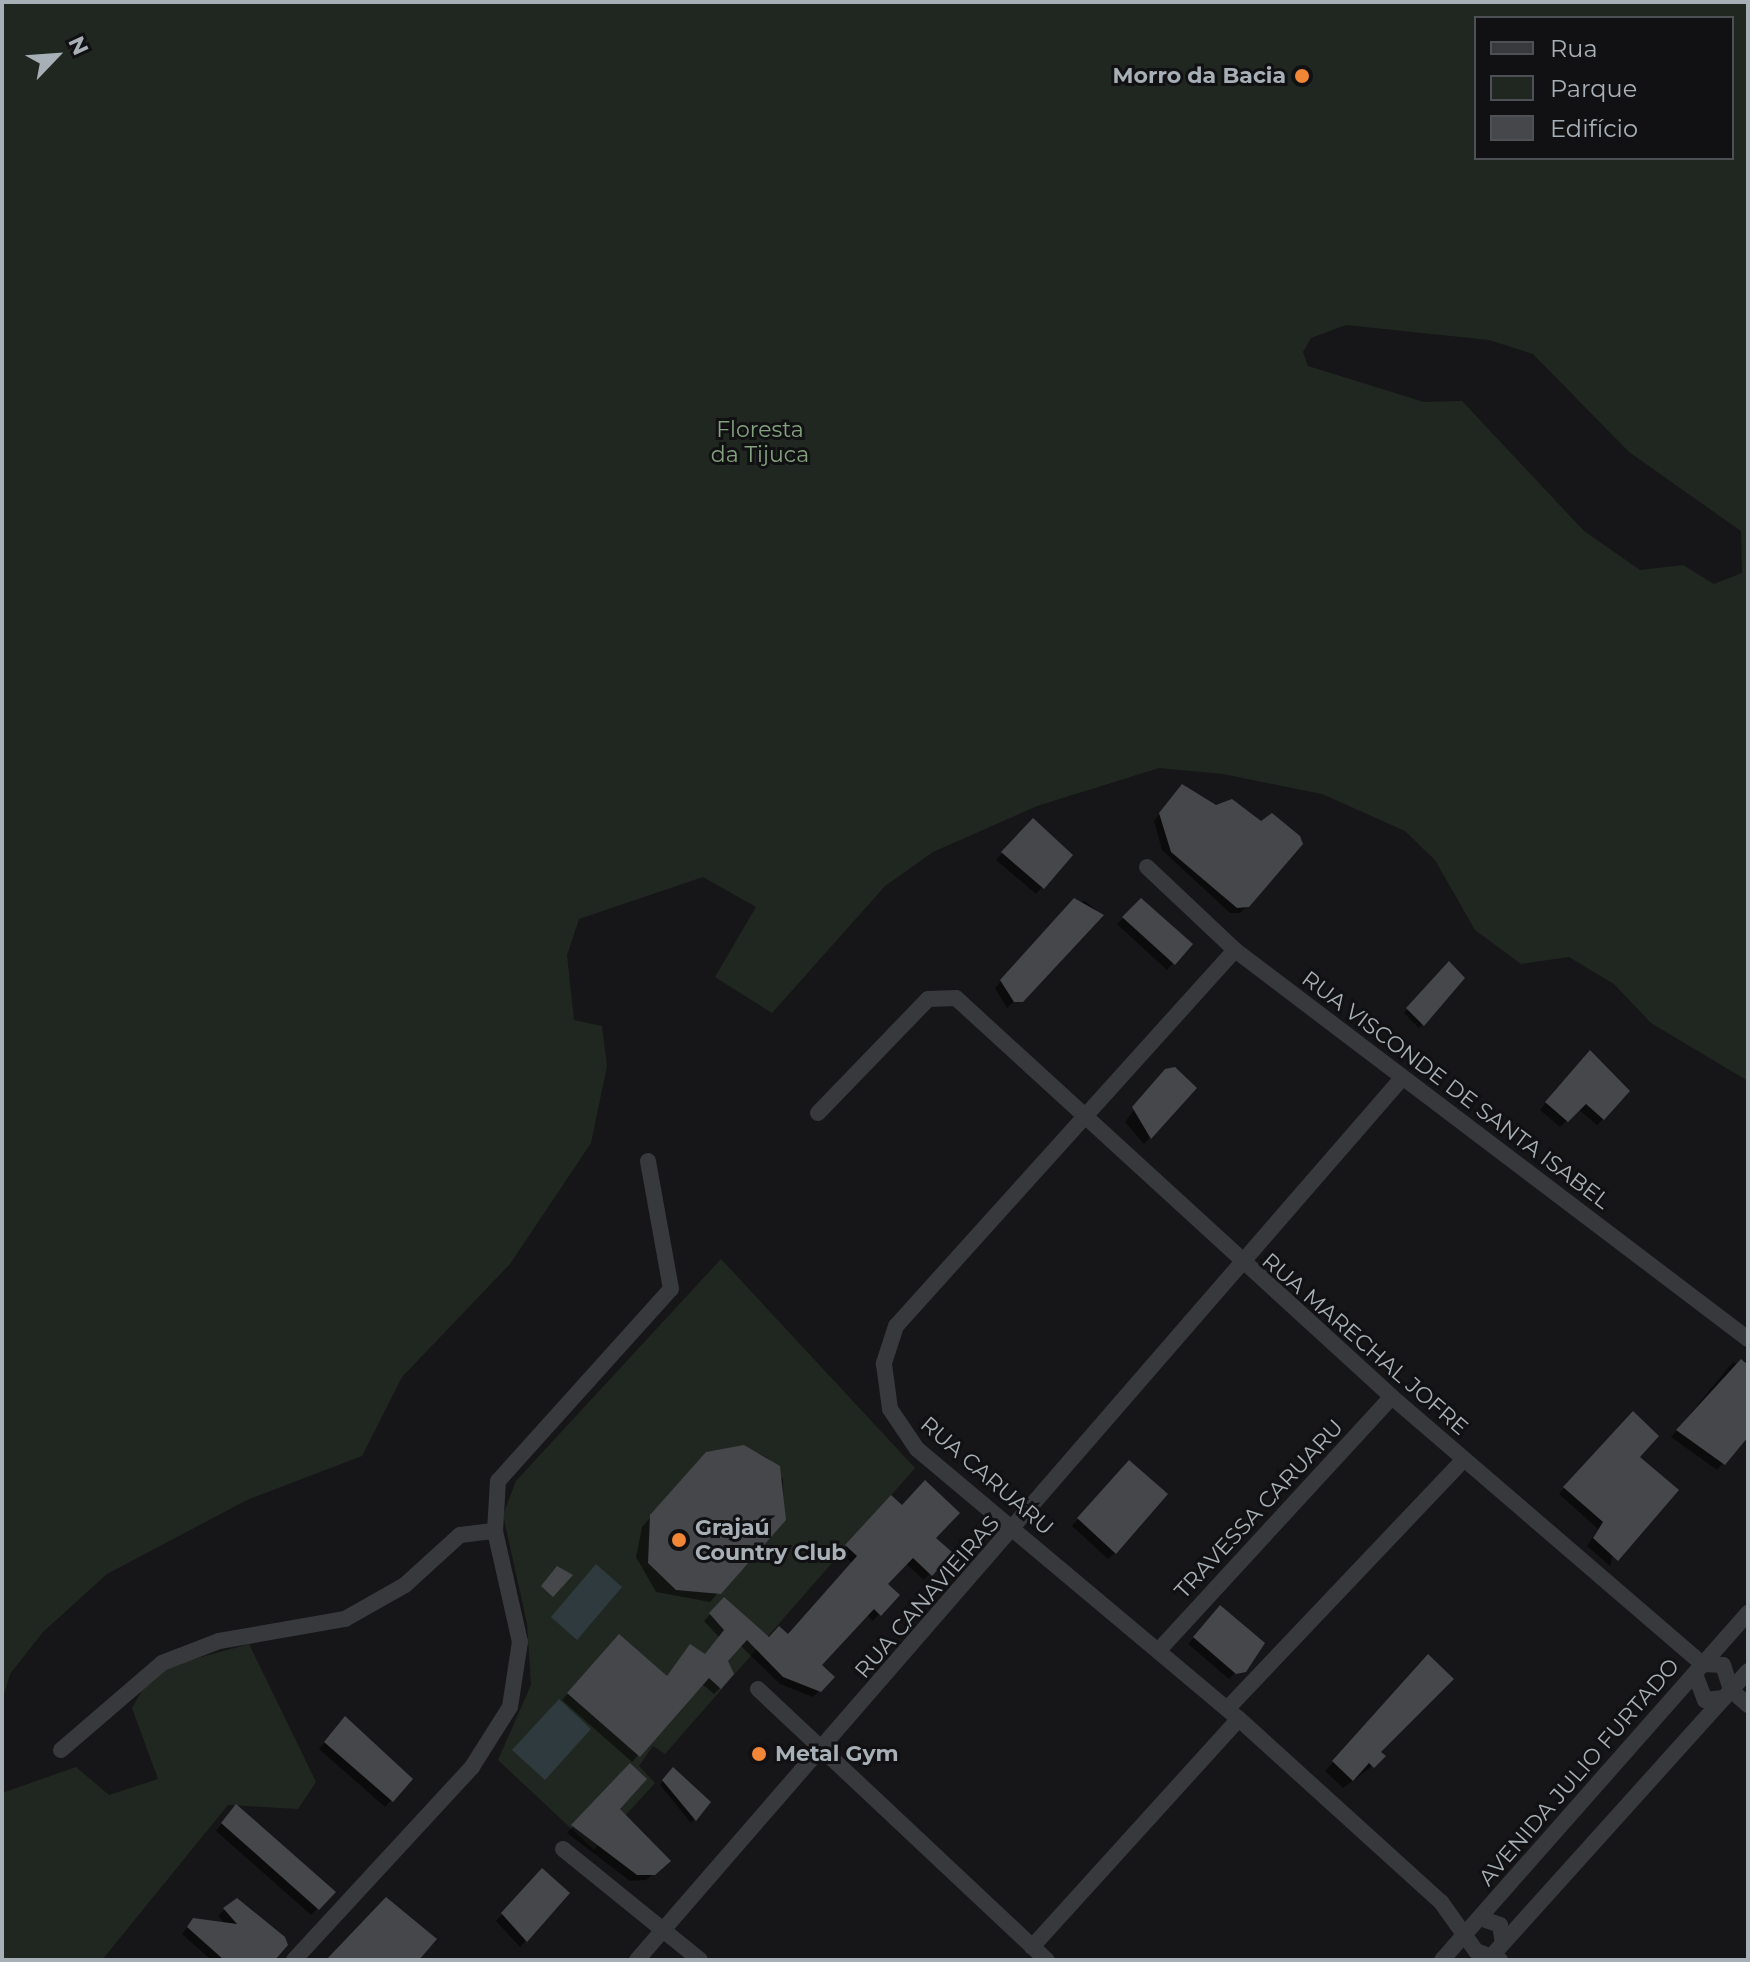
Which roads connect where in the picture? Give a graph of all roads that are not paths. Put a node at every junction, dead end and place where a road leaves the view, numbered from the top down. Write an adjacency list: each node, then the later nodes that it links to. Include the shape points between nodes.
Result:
1 (1147, 867): 2 (street, RUA VISCONDE DE SANTA ISABEL)
2 (1235, 950): 3 (street, RUA VISCONDE DE SANTA ISABEL); 5 (street, RUA CARUARU)
3 (1402, 1078): 7 (street, RUA CANAVIEIRAS); 8 (street, RUA VISCONDE DE SANTA ISABEL)
4 (818, 1113): 5 (street, RUA MARECHAL JOFRE, via 928,999 956,998)
5 (1085, 1117): 7 (street, RUA MARECHAL JOFRE); 11 (street, RUA CARUARU, via 896,1326 884,1364 898,1427)
6 (648, 1161): 12 (street, via 671,1289 498,1481)
7 (1241, 1267): 9 (street, RUA MARECHAL JOFRE); 11 (street, RUA CANAVIEIRAS)
8 (1748, 1339)
9 (1392, 1397): 10 (street, RUA MARECHAL JOFRE); 14 (street, TRAVESSA CARUARU)
10 (1464, 1459): 15 (street, RUA MARECHAL JOFRE); 20 (street)
11 (1014, 1529): 14 (street, RUA CARUARU); 22 (street, RUA CANAVIEIRAS)
12 (495, 1531): 21 (street, via 460,1535 405,1585 345,1619 219,1641 162,1663); 29 (street, via 520,1642 510,1707 472,1767)
13 (1748, 1613): 15 (street, AVENIDA JULIO FURTADO)
14 (1159, 1650): 20 (street, RUA CARUARU)
15 (1698, 1669): 18 (street, RUA MARECHAL JOFRE, via 1723,1665); 18 (street, RUA MARECHAL JOFRE, via 1705,1700); 24 (street, AVENIDA JULIO FURTADO)
16 (1748, 1671): 18 (street)
17 (758, 1689): 22 (street)
18 (1728, 1694): 19 (street, RUA MARECHAL JOFRE); 28 (street)
19 (1748, 1705)
20 (1233, 1714): 26 (street, RUA CARUARU); 27 (street)
21 (61, 1750)
22 (821, 1753): 25 (street, RUA CANAVIEIRAS); 27 (street)
23 (563, 1849): 25 (street)
24 (1480, 1918): 26 (street, AVENIDA JULIO FURTADO); 28 (street, via 1500,1925)
25 (666, 1929): 30 (street, RUA CANAVIEIRAS); 31 (street)
26 (1468, 1932): 28 (street, RUA CARUARU, via 1476,1951); 33 (street, AVENIDA JULIO FURTADO)
27 (1032, 1947): 32 (street)
28 (1496, 1954)
29 (301, 1958)
30 (637, 1960)
31 (700, 1960)
32 (1047, 1960)
33 (1442, 1960)

